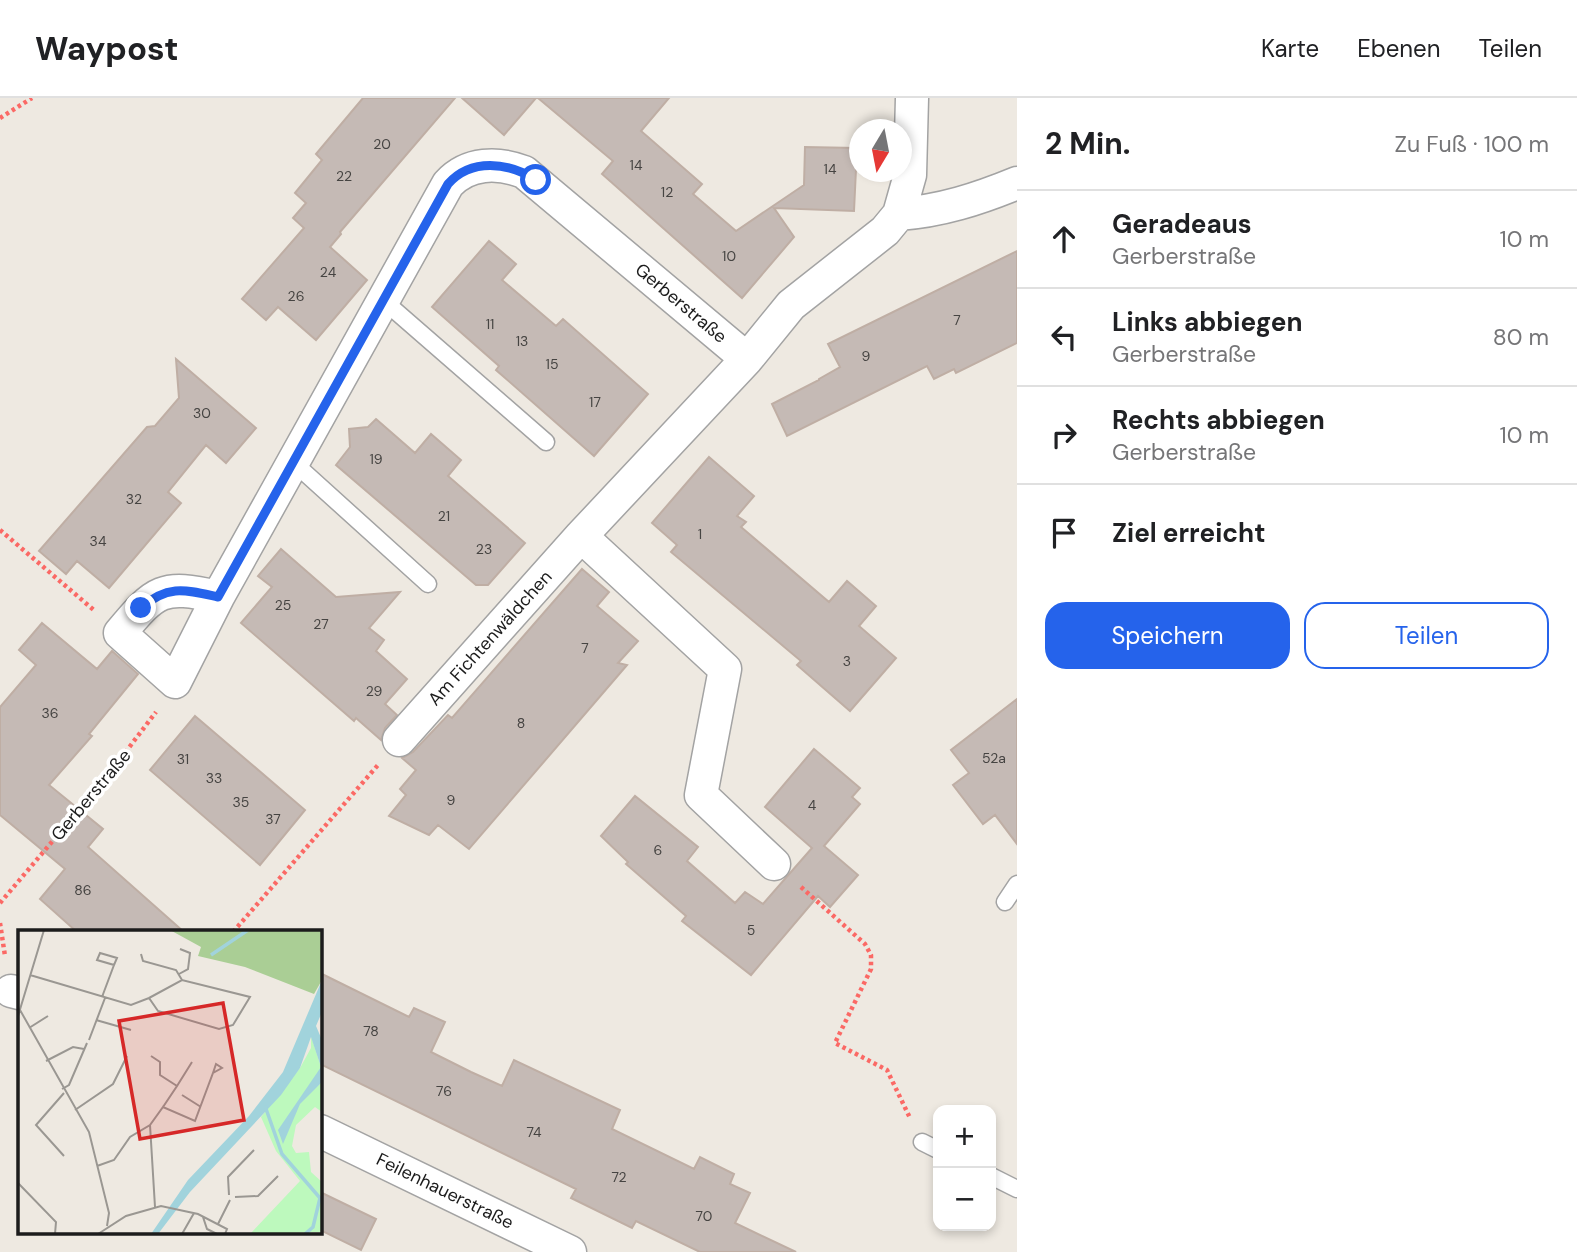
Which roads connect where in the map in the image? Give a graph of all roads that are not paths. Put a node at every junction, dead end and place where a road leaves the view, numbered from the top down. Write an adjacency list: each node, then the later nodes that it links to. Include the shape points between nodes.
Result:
1 (912, 98): 3 (street, via 910,175)
2 (1017, 183): 3 (street, via 956,205)
3 (899, 214): 5 (street, via 885,231 791,305)
4 (384, 301): 5 (street, Gerberstraße, via 448,184 464,170 478,166 512,167 536,180); 6 (lane); 7 (street, Gerberstraße)
5 (747, 359): 8 (street, Am Fichtenwäldchen)
6 (546, 442)
7 (293, 462): 9 (lane); 10 (street, Gerberstraße)
8 (581, 536): 11 (street, Am Fichtenwäldchen); 12 (street, via 725,669 701,795)
9 (428, 584)
10 (218, 597): 10 (street, Gerberstraße, via 176,682 120,633 141,608 164,592 186,590)
11 (399, 740)
12 (774, 864)
13 (1017, 884): 14 (lane)
14 (1005, 902)
15 (322, 1132): 20 (street, Feilenhauerstraße)
16 (922, 1142): 17 (lane)
17 (933, 1148)
18 (996, 1178): 19 (lane)
19 (1017, 1189)
20 (570, 1252)

